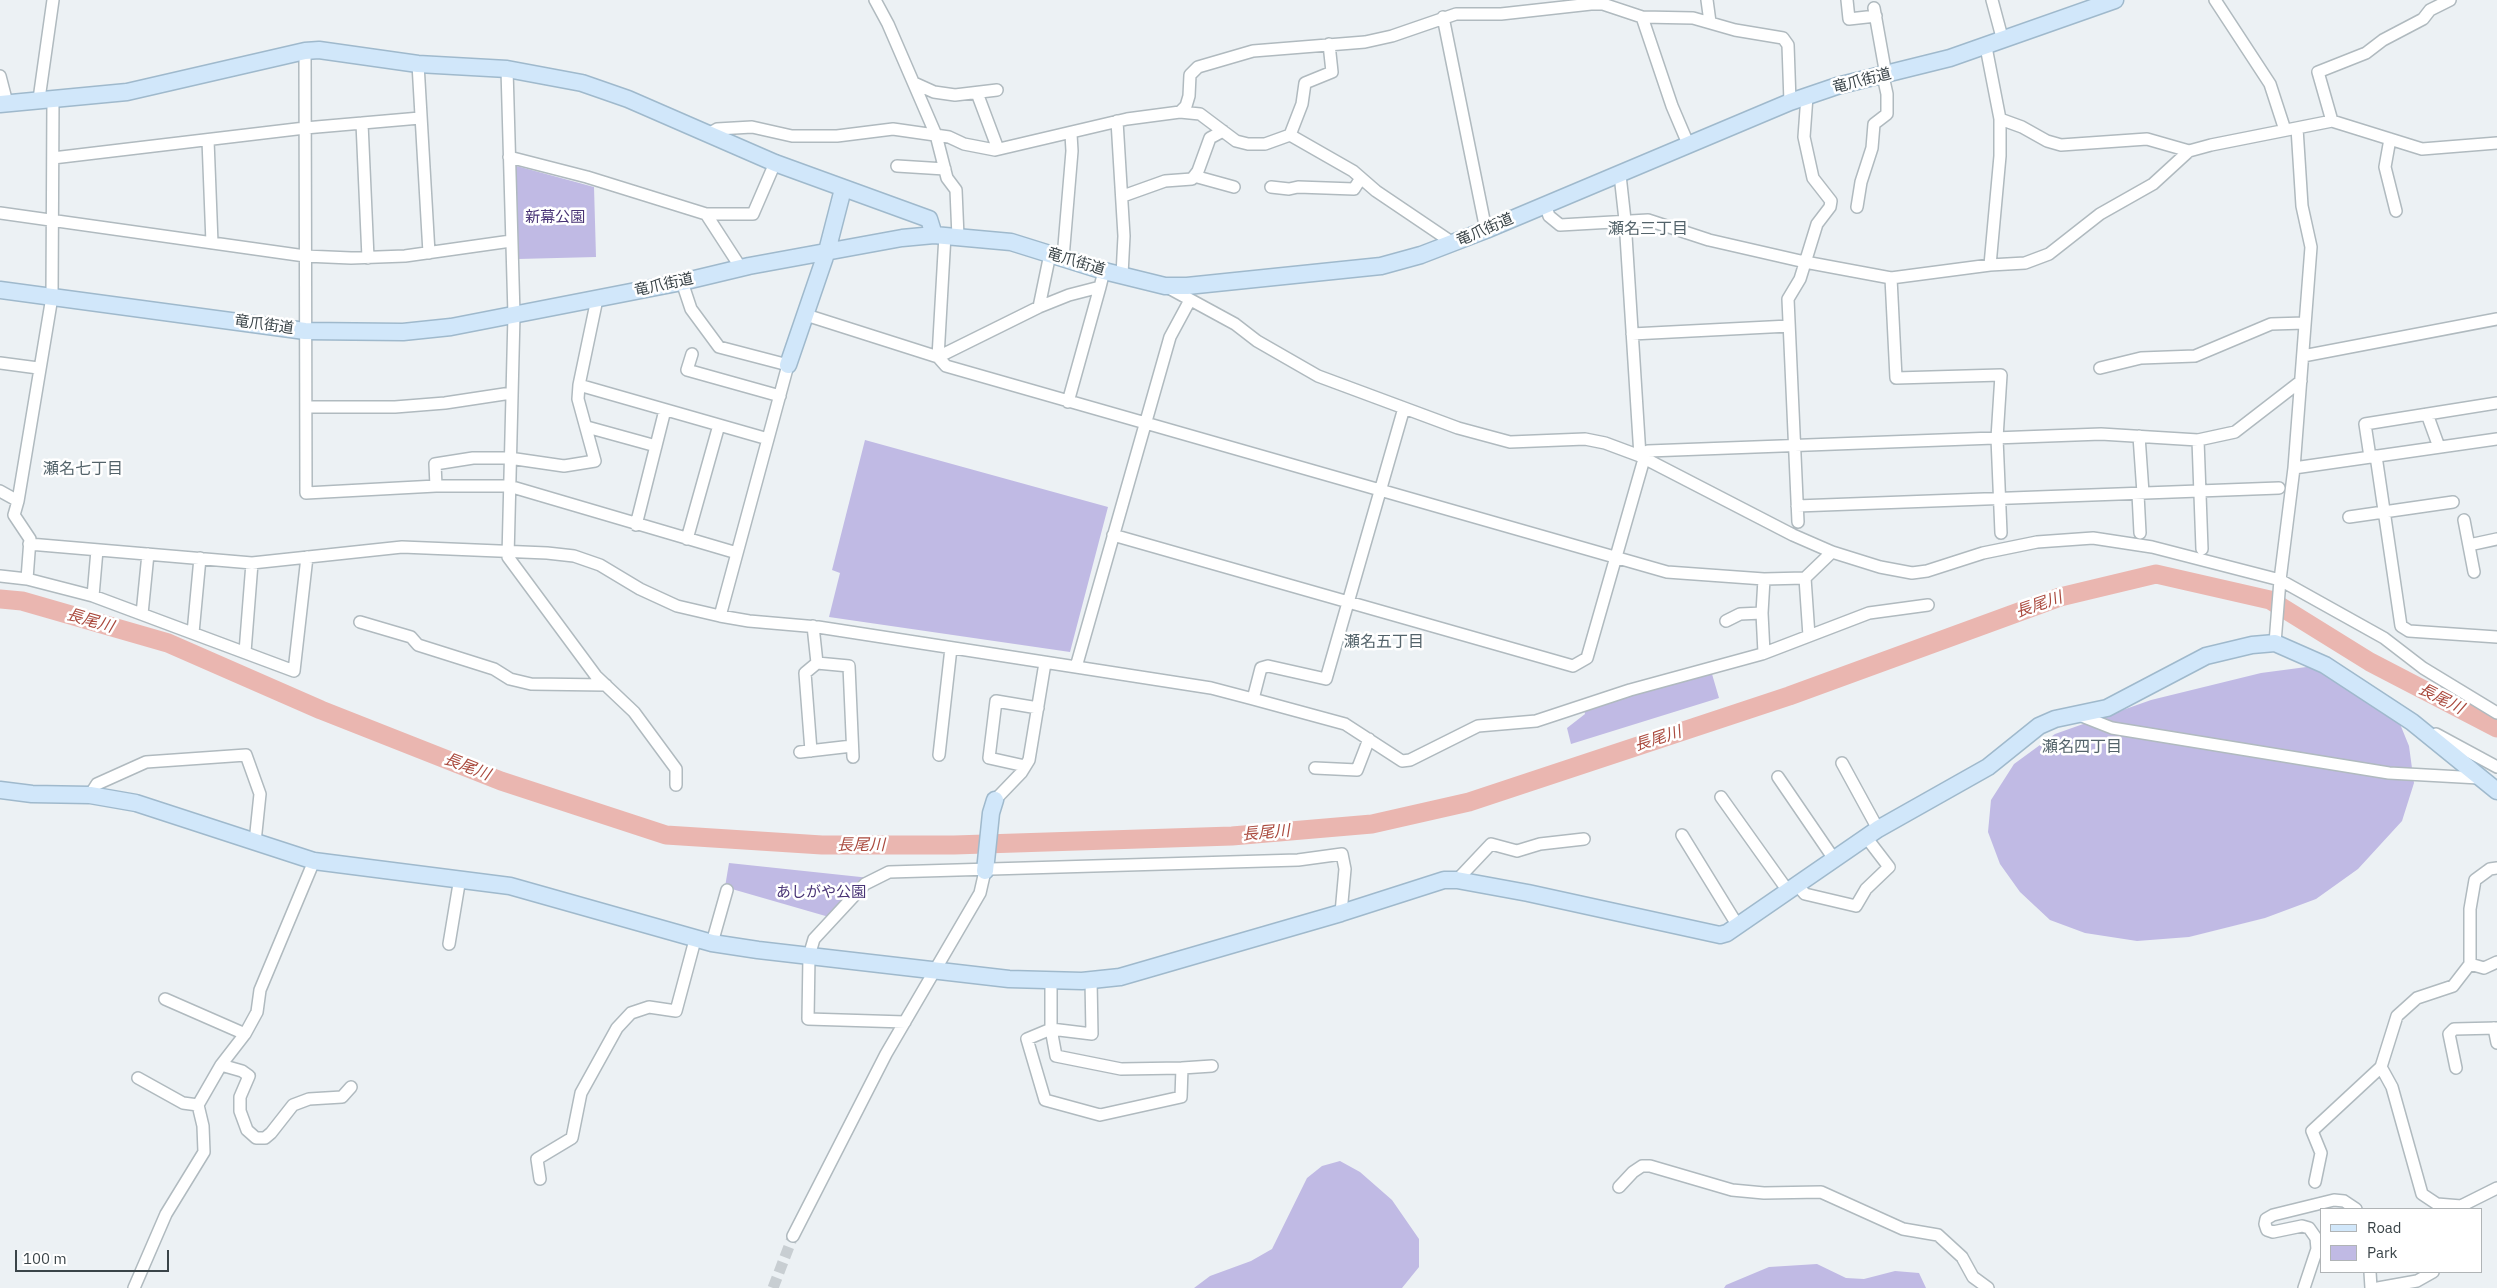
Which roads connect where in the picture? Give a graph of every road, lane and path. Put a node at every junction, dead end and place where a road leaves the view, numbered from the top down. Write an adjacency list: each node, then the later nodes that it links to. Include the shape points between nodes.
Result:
1 (53, 0): 26 (street)
2 (875, 0): 22 (street)
3 (1606, 0): 10 (street)
4 (1707, 0): 13 (street)
5 (1847, 0): 20 (street, via 1849,19 1875,12)
6 (1992, 0): 14 (street)
7 (2115, 0): 14 (street, 竜爪街道)
8 (2216, 0): 37 (street, via 2270,84)
9 (2450, 0): 33 (street, via 2366,53 2318,72)
10 (1616, 9): 11 (street, via 1604,4 1581,4); 12 (street)
11 (1443, 17): 15 (street, via 1392,36 1365,42); 68 (street)
12 (1642, 18): 13 (street, via 1692,18); 46 (street)
13 (1710, 22): 27 (street, via 1783,38 1788,45)
14 (2003, 41): 16 (street, 竜爪街道)
15 (1329, 44): 29 (street, via 1253,51 1198,68 1190,75 1189,96); 42 (street, via 1332,72 1305,83 1302,104)
16 (1986, 46): 20 (street, 竜爪街道); 31 (street)
17 (305, 51): 18 (street, via 319,50); 26 (street, via 147,89); 35 (street)
18 (418, 64): 19 (street); 30 (street)
19 (507, 68): 39 (street, via 582,83); 49 (street)
20 (1885, 75): 25 (street, 竜爪街道); 62 (street, via 1887,114 1874,124 1872,148)
21 (0, 76): 28 (street)
22 (914, 83): 24 (street, via 934,92 955,95); 41 (street)
23 (997, 90): 24 (street)
24 (977, 93): 47 (street)
25 (1807, 96): 27 (street, 竜爪街道); 78 (street, via 1804,137 1813,178 1830,201 1830,207 1817,224)
26 (46, 99): 28 (street); 50 (street)
27 (1790, 102): 46 (street, 竜爪街道, via 1756,114)
28 (4, 103)
29 (1180, 112): 32 (street); 38 (street, via 1200,114)
30 (420, 118): 34 (street); 74 (street)
31 (2000, 119): 48 (street, via 2061,145 2147,138); 79 (street, via 2000,156)
32 (1117, 121): 40 (street); 60 (street)
33 (2332, 121): 36 (street); 43 (street)
34 (362, 123): 35 (street); 77 (street)
35 (305, 128): 44 (street); 75 (street)
36 (2297, 128): 37 (street); 95 (street, via 2302,206 2311,248)
37 (2285, 130): 48 (street)
38 (1223, 131): 42 (street, via 1236,141 1248,144 1265,144); 55 (street, via 1210,138)
39 (708, 134): 41 (street, via 717,129 752,127 792,136 836,136 893,129); 51 (street)
40 (1071, 134): 47 (street); 76 (street, via 1072,151)
41 (936, 135): 47 (street, via 980,148); 53 (street)
42 (1290, 135): 56 (street)
43 (2390, 139): 45 (street, via 2422,149); 63 (street, via 2385,167)
44 (208, 140): 50 (street); 71 (street)
45 (2497, 143)
46 (1689, 146): 54 (street, 竜爪街道)
47 (998, 149)
48 (2189, 151): 79 (street, via 2153,184 2100,214 2049,254 2024,263)
49 (509, 157): 65 (street); 70 (street)
50 (53, 158): 66 (street)
51 (775, 163): 59 (street); 65 (street, via 753,214)
52 (896, 166): 53 (street)
53 (945, 169): 69 (street, via 956,190)
54 (1620, 175): 61 (street, 竜爪街道); 67 (street)
55 (1194, 176): 57 (street); 60 (street, via 1182,181 1165,181)
56 (1361, 178): 58 (street, via 1354,188); 72 (street)
57 (1234, 187)
58 (1270, 187)
59 (843, 189): 69 (street, via 929,219); 73 (street)
60 (1123, 196): 82 (street)
61 (1545, 204): 67 (street, via 1549,216 1560,225); 68 (street, 竜爪街道)
62 (1857, 207)
63 (2396, 211)
64 (0, 213): 66 (street)
65 (706, 214): 80 (street)
66 (53, 220): 71 (street); 88 (street)
67 (1625, 220): 78 (street, via 1648,220 1709,240); 98 (street)
68 (1486, 230): 72 (street, 竜爪街道)
69 (946, 236): 73 (street, 竜爪街道, via 902,238); 76 (street, 竜爪街道, via 1011,242); 101 (street)
70 (510, 242): 74 (street); 92 (street)
71 (212, 243): 75 (street)
72 (1453, 243): 85 (street, 竜爪街道, via 1381,266)
73 (827, 251): 80 (street, 竜爪街道); 93 (street)
74 (429, 254): 77 (street)
75 (305, 256): 77 (street); 97 (street)
76 (1057, 256): 81 (street, 竜爪街道); 91 (street)
77 (368, 258)
78 (1805, 262): 83 (street); 96 (street, via 1800,279 1788,299)
79 (1990, 265): 83 (street)
80 (741, 268): 84 (street, 竜爪街道)
81 (1104, 271): 82 (street, 竜爪街道); 86 (street)
82 (1122, 275): 85 (street, 竜爪街道)
83 (1891, 278): 120 (street, via 1896,378 2001,375)
84 (682, 282): 89 (street, 竜爪街道); 103 (street, via 690,309 720,347)
85 (1165, 286): 90 (street)
86 (1100, 287): 91 (street); 110 (street)
87 (0, 290): 88 (street, 竜爪街道)
88 (52, 297): 97 (street, 竜爪街道); 104 (street)
89 (597, 299): 92 (street, 竜爪街道); 107 (street)
90 (1190, 300): 113 (street, via 1318,376); 116 (street, via 1170,337)
91 (1038, 307): 101 (street)
92 (514, 315): 97 (street, 竜爪街道, via 402,332); 108 (street)
93 (806, 315): 101 (street); 103 (street)
94 (2497, 319): 100 (street)
95 (2305, 323): 100 (street); 105 (street, via 2271,324 2195,356 2141,358)
96 (1789, 326): 98 (street); 125 (street)
97 (305, 331): 112 (street)
98 (1632, 334): 127 (street)
99 (692, 354): 109 (street, via 687,370)
100 (2303, 356): 106 (street)
101 (938, 357): 110 (street, via 946,366)
102 (0, 363): 104 (street)
103 (788, 365): 109 (street)
104 (38, 368): 139 (street)
105 (2100, 368)
106 (2301, 381): 123 (street, via 2235,432); 130 (street)
107 (579, 385): 114 (street); 118 (street, via 578,399)
108 (511, 393): 112 (street, via 403,406); 129 (street)
109 (780, 396): 121 (street)
110 (1068, 402): 116 (street)
111 (2497, 403): 115 (street)
112 (306, 407): 131 (street, via 306,493)
113 (1404, 408): 127 (street, via 1458,428 1510,442 1585,439); 135 (street)
114 (665, 410): 117 (street); 124 (street)
115 (2427, 414): 126 (street); 128 (street, via 2365,424)
116 (1144, 424): 135 (street); 149 (street)
117 (719, 425): 121 (street); 150 (street)
118 (587, 427): 124 (street); 129 (street, via 596,461 564,466)
119 (2139, 436): 120 (street, via 2101,434); 123 (street); 137 (street)
120 (1997, 438): 125 (street); 138 (street)
121 (768, 439): 158 (street)
122 (2497, 439): 126 (street)
123 (2198, 440): 136 (street)
124 (656, 446): 146 (street)
125 (1794, 446): 127 (street, via 1648,451); 141 (street)
126 (2438, 447): 128 (street)
127 (1642, 457): 157 (street); 160 (street)
128 (2373, 457): 130 (street); 142 (street)
129 (509, 458): 131 (street, via 473,458 435,464); 132 (street)
130 (2294, 468): 169 (street)
131 (436, 486): 132 (street)
132 (509, 486): 146 (street); 156 (street)
133 (2279, 488): 136 (street)
134 (0, 490): 139 (street)
135 (1379, 490): 160 (street); 171 (street)
136 (2202, 491): 137 (street); 154 (street)
137 (2140, 494): 138 (street); 148 (street)
138 (1999, 499): 141 (street); 147 (street)
139 (18, 501): 152 (street, via 14,515)
140 (2452, 502): 142 (street)
141 (1797, 506): 145 (street)
142 (2384, 513): 143 (street); 182 (street, via 2401,626 2409,631)
143 (2349, 517)
144 (2464, 520): 153 (street)
145 (1798, 522)
146 (636, 525): 150 (street)
147 (2001, 533)
148 (2140, 533)
149 (1113, 536): 171 (street); 188 (street)
150 (687, 539): 158 (street)
151 (2497, 539): 153 (street)
152 (30, 544): 155 (street); 168 (street)
153 (2469, 544): 164 (street)
154 (2202, 549)
155 (97, 550): 159 (street); 170 (street)
156 (507, 551): 161 (street, via 402,547); 175 (street, via 574,556 600,565 676,606); 189 (street, via 508,557)
157 (1832, 552): 167 (street); 169 (street, via 1912,573 2037,542 2092,538 2152,548)
158 (737, 553): 175 (street)
159 (148, 554): 162 (street); 174 (street)
160 (1614, 556): 166 (street, via 1667,572); 171 (street, via 1587,658 1573,666)
161 (307, 557): 163 (street); 184 (street, via 294,671)
162 (200, 558): 163 (street); 179 (street)
163 (252, 563): 184 (street)
164 (2474, 572)
165 (0, 576): 168 (street)
166 (1764, 578): 167 (street); 173 (street)
167 (1805, 578): 180 (street)
168 (27, 579): 170 (street)
169 (2280, 585): 181 (street); 192 (street, via 2384,638 2423,668)
170 (93, 596): 174 (street)
171 (1348, 603): 190 (street, via 1326,679 1268,666 1261,668)
172 (1928, 605): 180 (street, via 1869,613)
173 (1762, 613): 177 (street, via 1740,614); 185 (street)
174 (142, 614): 179 (street)
175 (720, 616): 178 (street)
176 (360, 622): 189 (street, via 411,637 418,645 494,668 524,682)
177 (1726, 622)
178 (814, 626): 183 (street); 186 (street)
179 (193, 633): 184 (street)
180 (1808, 636): 185 (street)
181 (2276, 636): 193 (street, via 2206,656 2115,704); 194 (street)
182 (2497, 637)
183 (951, 648): 187 (street); 196 (street)
184 (245, 652)
185 (1764, 653): 195 (street, via 1536,720 1478,726 1410,760 1402,761)
186 (817, 663): 186 (street, via 805,673 806,752 853,751 848,666)
187 (1045, 663): 188 (street); 191 (street)
188 (1076, 667): 190 (street, via 1211,688)
189 (606, 685): 203 (street, via 634,712 676,769)
190 (1253, 699): 195 (street, via 1332,718)
191 (1038, 708): 198 (street, via 1033,747); 198 (street, via 996,701 989,758)
192 (2497, 713)
193 (2079, 716): 202 (street, via 2112,728 2380,771); 209 (street, via 2055,719 2039,726 1988,767)
194 (2412, 722): 199 (street); 202 (street)
195 (1369, 739): 200 (street, via 1357,770)
196 (939, 755)
197 (1842, 763): 209 (street)
198 (1025, 766): 208 (street)
199 (2497, 767)
200 (1315, 768)
201 (1778, 777): 213 (street)
202 (2479, 778): 205 (street)
203 (676, 785)
204 (0, 790): 206 (street)
205 (2497, 791)
206 (90, 795): 212 (street, via 136,802); 212 (street, via 96,784 146,762 246,755 260,794)
207 (1720, 797): 219 (street)
208 (995, 800): 216 (street)
209 (1872, 833): 213 (street); 219 (street, via 1888,867 1866,889 1856,906 1804,894)
210 (1682, 835): 222 (street)
211 (1584, 839): 218 (street, via 1540,844 1517,851 1491,844)
212 (255, 842): 214 (street)
213 (1834, 859): 219 (street)
214 (314, 860): 217 (street); 236 (street, via 260,990 257,1012)
215 (2497, 868): 228 (street, via 2474,880 2470,909)
216 (985, 871): 221 (street, via 1298,860 1342,854 1345,869); 226 (street, via 889,872 865,884 846,902 814,939); 229 (street, via 980,893)
217 (460, 878): 223 (street, via 510,886); 225 (street)
218 (1457, 880): 221 (street, via 1444,880); 222 (street, via 1720,935)
219 (1792, 888): 222 (street)
220 (727, 890): 224 (street)
221 (1341, 913): 230 (street, via 1120,977)
222 (1738, 926)
223 (695, 940): 224 (street); 246 (street, via 676,1011 649,1008 631,1013 617,1028 581,1093 572,1138 537,1159)
224 (712, 943): 226 (street)
225 (449, 944)
226 (809, 956): 229 (street); 233 (street, via 808,1020)
227 (2497, 962): 228 (street, via 2484,968)
228 (2470, 964): 240 (street, via 2453,986 2417,998 2397,1016)
229 (936, 970): 231 (street); 233 (street)
230 (1091, 980): 231 (street); 235 (street, via 1092,1034)
231 (1051, 981): 235 (street)
232 (165, 999): 236 (street)
233 (905, 1022): 252 (street, via 881,1062)
234 (2495, 1028): 237 (street); 242 (street, via 2454,1029 2449,1034)
235 (1051, 1029): 241 (street, via 1056,1056 1121,1069); 241 (street, via 1027,1039 1045,1100 1100,1115 1181,1097)
236 (245, 1034): 238 (street)
237 (2497, 1044)
238 (221, 1065): 244 (street, via 249,1076 240,1098 240,1111 247,1130 256,1138 265,1138 272,1133 293,1105 309,1099 342,1097); 245 (street)
239 (1212, 1066): 241 (street)
240 (2381, 1067): 247 (street, via 2312,1131 2322,1153); 251 (street, via 2392,1087 2422,1194 2438,1204)
241 (1182, 1068)
242 (2456, 1068)
243 (138, 1078): 245 (street, via 183,1103)
244 (351, 1087)
245 (198, 1105): 255 (street, via 204,1152 166,1214)
246 (540, 1179)
247 (2315, 1182)
248 (1619, 1187): 256 (street, via 1633,1172 1642,1166 1650,1166 1732,1190 1821,1192 1903,1229 1938,1235 1962,1257 1973,1277)
249 (2497, 1188): 251 (street)
250 (2354, 1208): 257 (street, via 2344,1201 2334,1200 2273,1214 2266,1219 2267,1230 2273,1232 2302,1226 2309,1228 2316,1238 2317,1249)
251 (2461, 1208)
252 (793, 1236)
253 (2370, 1273): 258 (street)
254 (2431, 1273): 259 (street, via 2417,1281)
255 (134, 1288)
256 (1988, 1288)
257 (2304, 1288)
258 (2371, 1288)
259 (2378, 1288)

